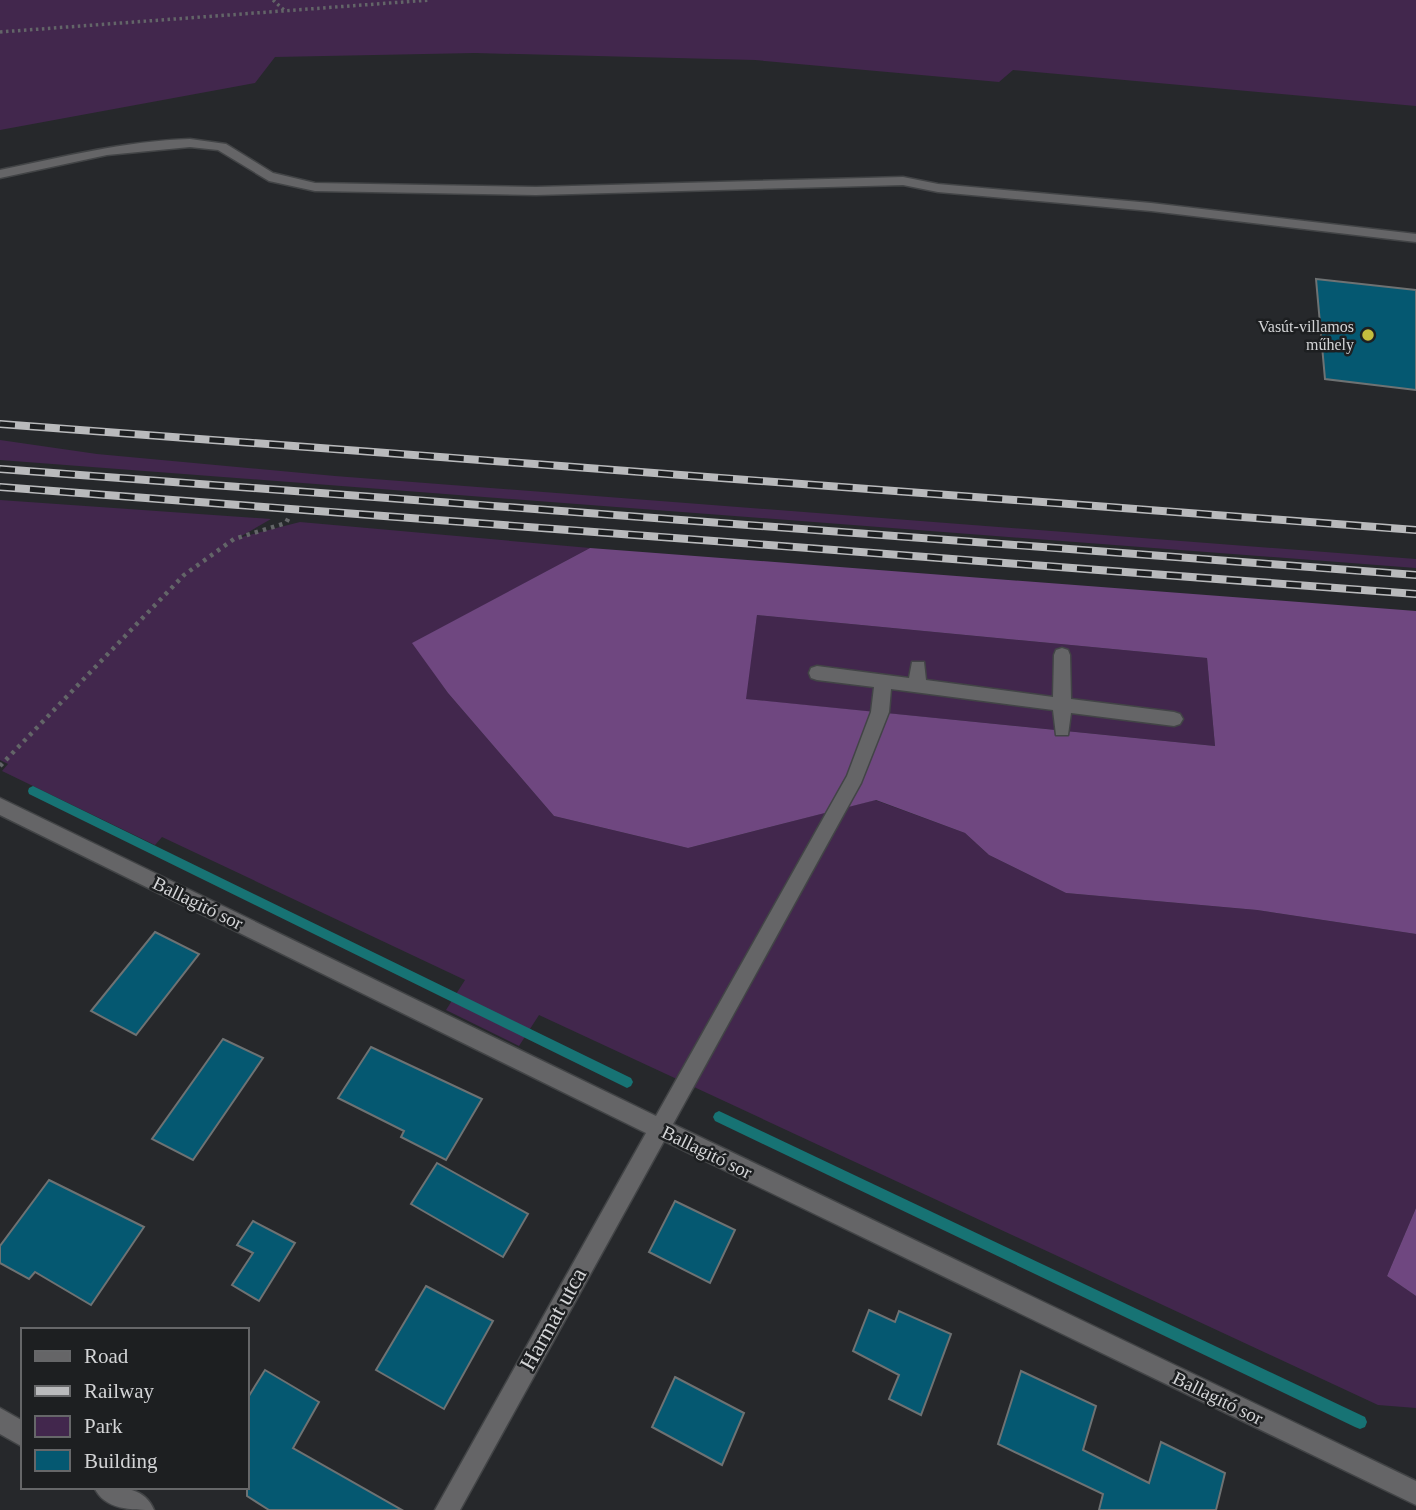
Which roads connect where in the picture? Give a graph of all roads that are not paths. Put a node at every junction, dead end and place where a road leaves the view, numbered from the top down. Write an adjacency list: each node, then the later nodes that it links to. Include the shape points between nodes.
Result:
1 (0, 174): 2 (street, via 186,142 217,145 271,177 311,187 525,193 903,181)
2 (1416, 238)
3 (1062, 655): 8 (street)
4 (918, 667): 7 (street)
5 (817, 673): 6 (street)
6 (883, 681): 7 (street); 12 (street, Harmat utca, via 880,712 855,778)
7 (917, 686): 8 (street)
8 (1062, 704): 9 (street); 10 (street)
9 (1174, 719)
10 (1062, 730)
11 (0, 806): 12 (street, Ballagitó sor)
12 (658, 1128): 16 (street, Ballagitó sor); 18 (street, Harmat utca)
13 (0, 1420): 14 (street)
14 (21, 1434)
15 (109, 1489): 17 (street)
16 (1416, 1493)
17 (142, 1510)
18 (447, 1510)

